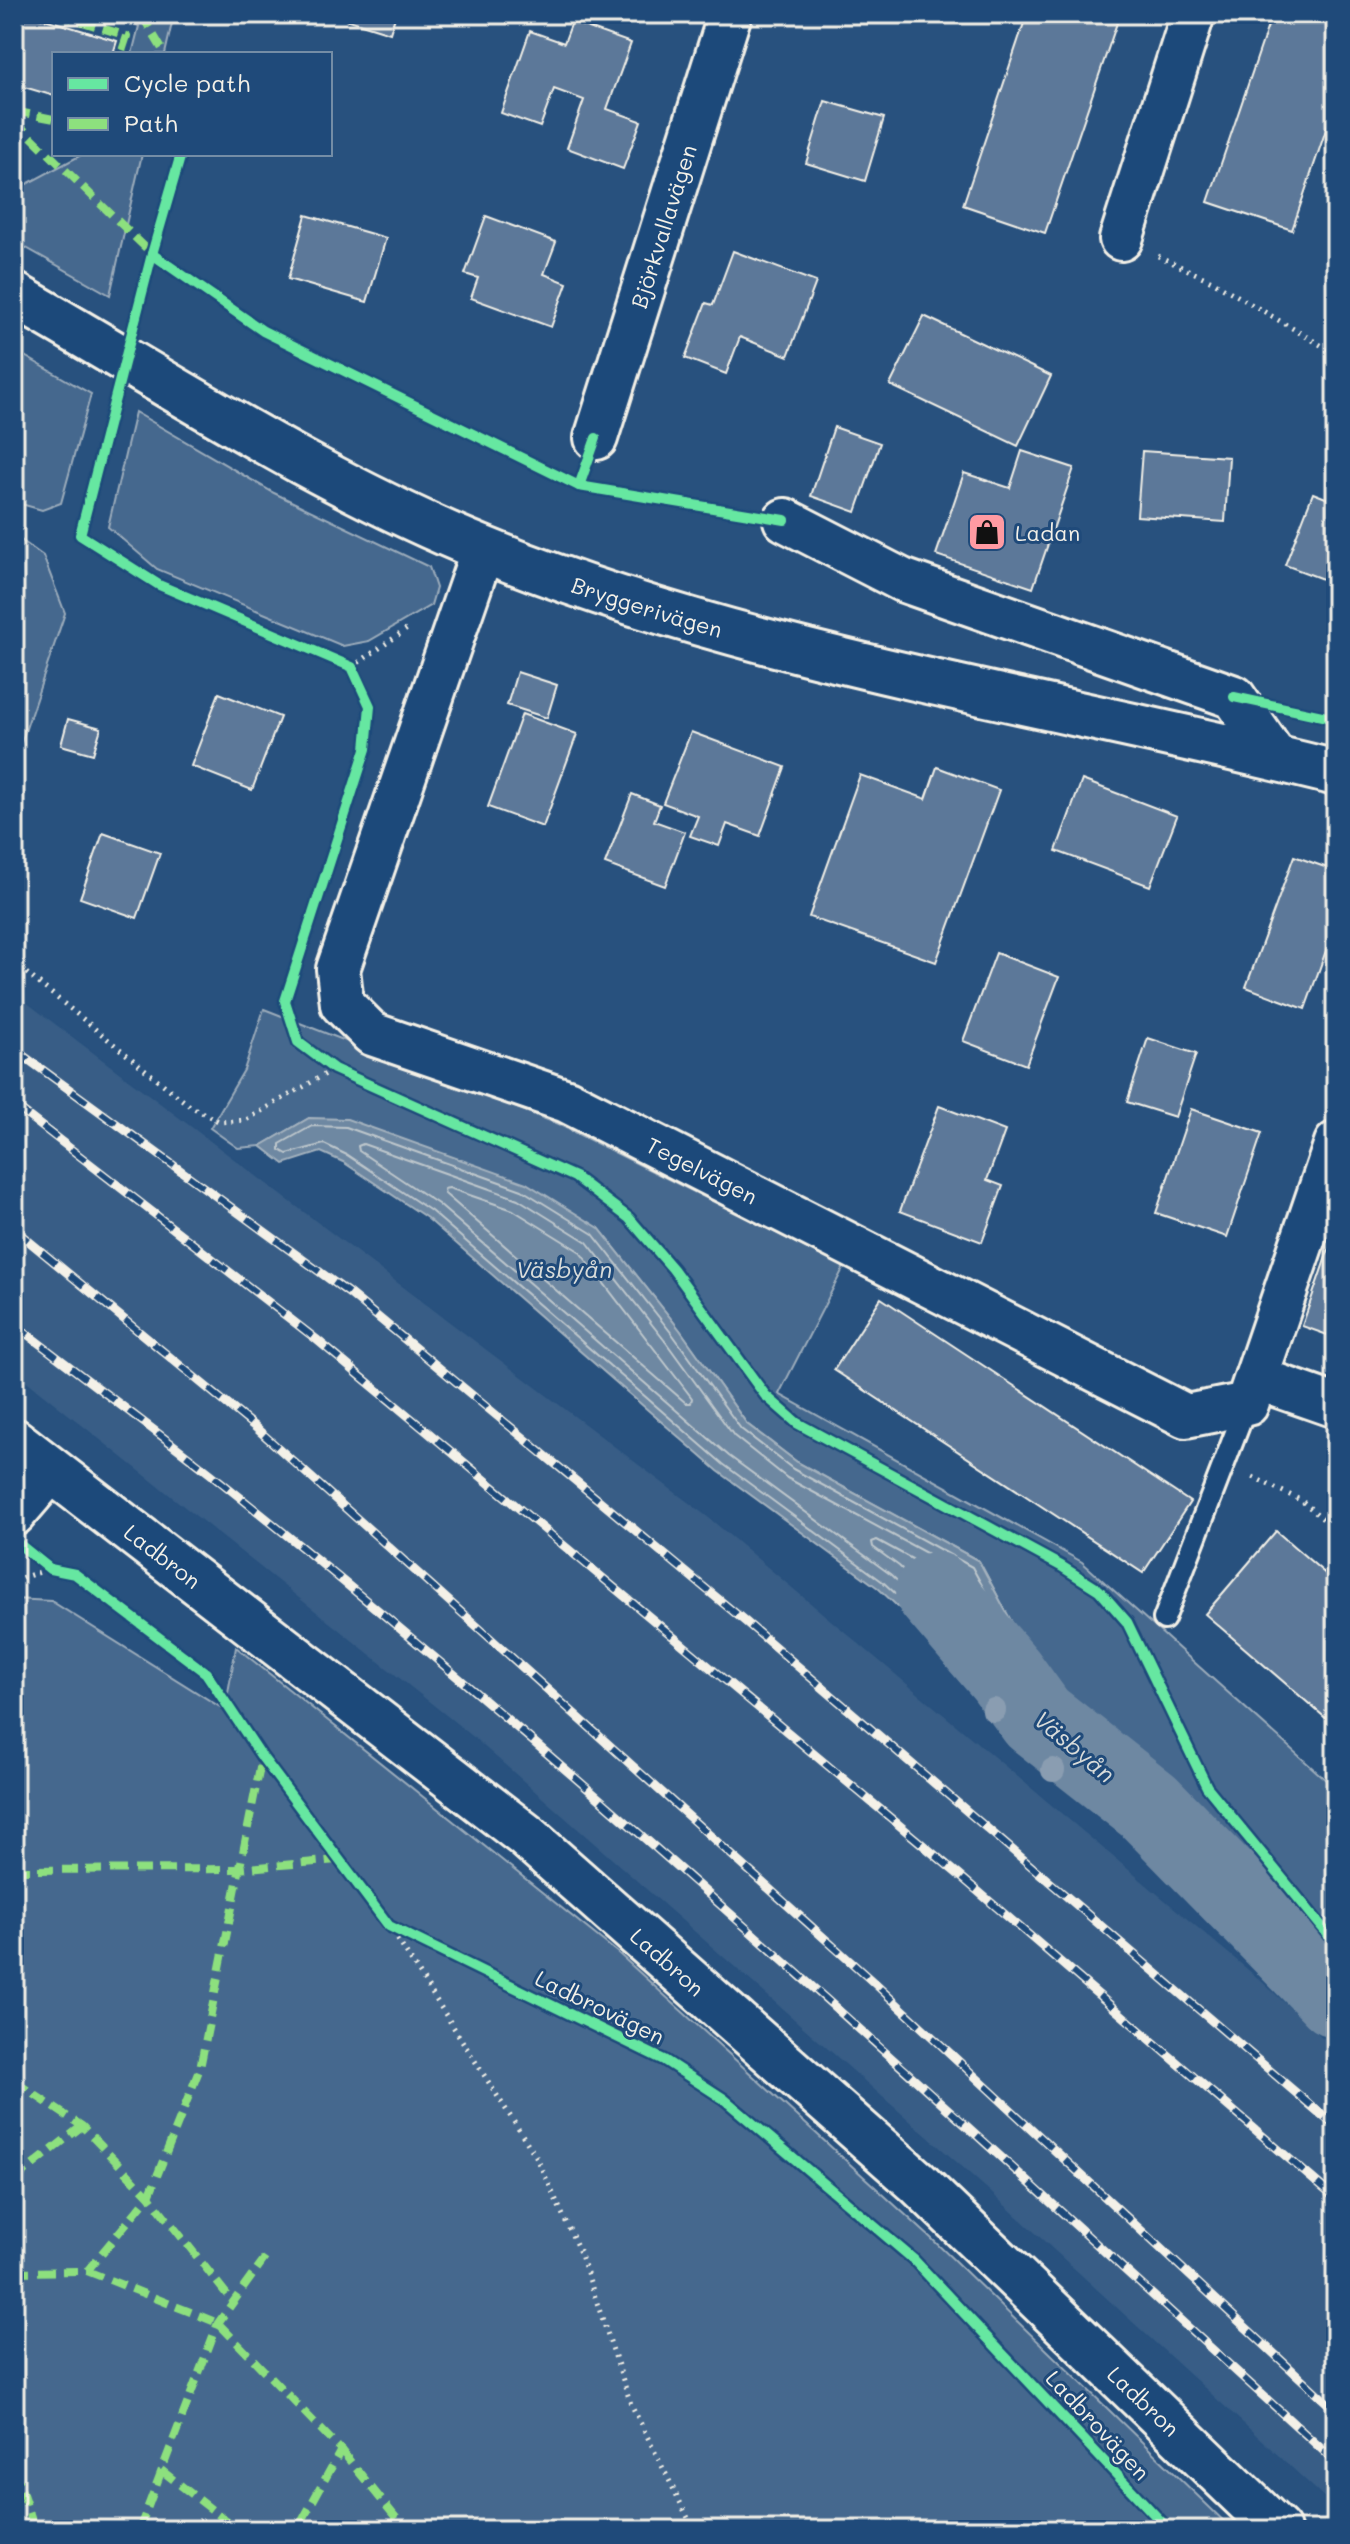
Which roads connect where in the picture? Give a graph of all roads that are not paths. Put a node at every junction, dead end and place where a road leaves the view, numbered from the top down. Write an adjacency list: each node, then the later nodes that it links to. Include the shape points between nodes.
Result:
1 (730, 14): 5 (street, Björkvallavägen)
2 (1193, 14): 3 (street)
3 (1121, 239)
4 (14, 295): 7 (street, Bryggerivägen, via 316,471)
5 (596, 438)
6 (785, 520): 8 (street, via 902,580 1234,697)
7 (483, 549): 8 (street, Bryggerivägen, via 617,597 799,649); 11 (street, Tegelvägen, via 338,969 342,1004 372,1034 567,1101 1186,1416)
8 (1276, 758): 9 (street, Bryggerivägen)
9 (1336, 773)
10 (1336, 1143): 11 (street)
11 (1252, 1391): 12 (street); 16 (lane)
12 (1336, 1406)
13 (14, 1441): 14 (street, Ladbron)
14 (51, 1471): 15 (street); 17 (street, Ladbron, via 525,1835 916,2181)
15 (14, 1514)
16 (1164, 1619)
17 (1278, 2530)

